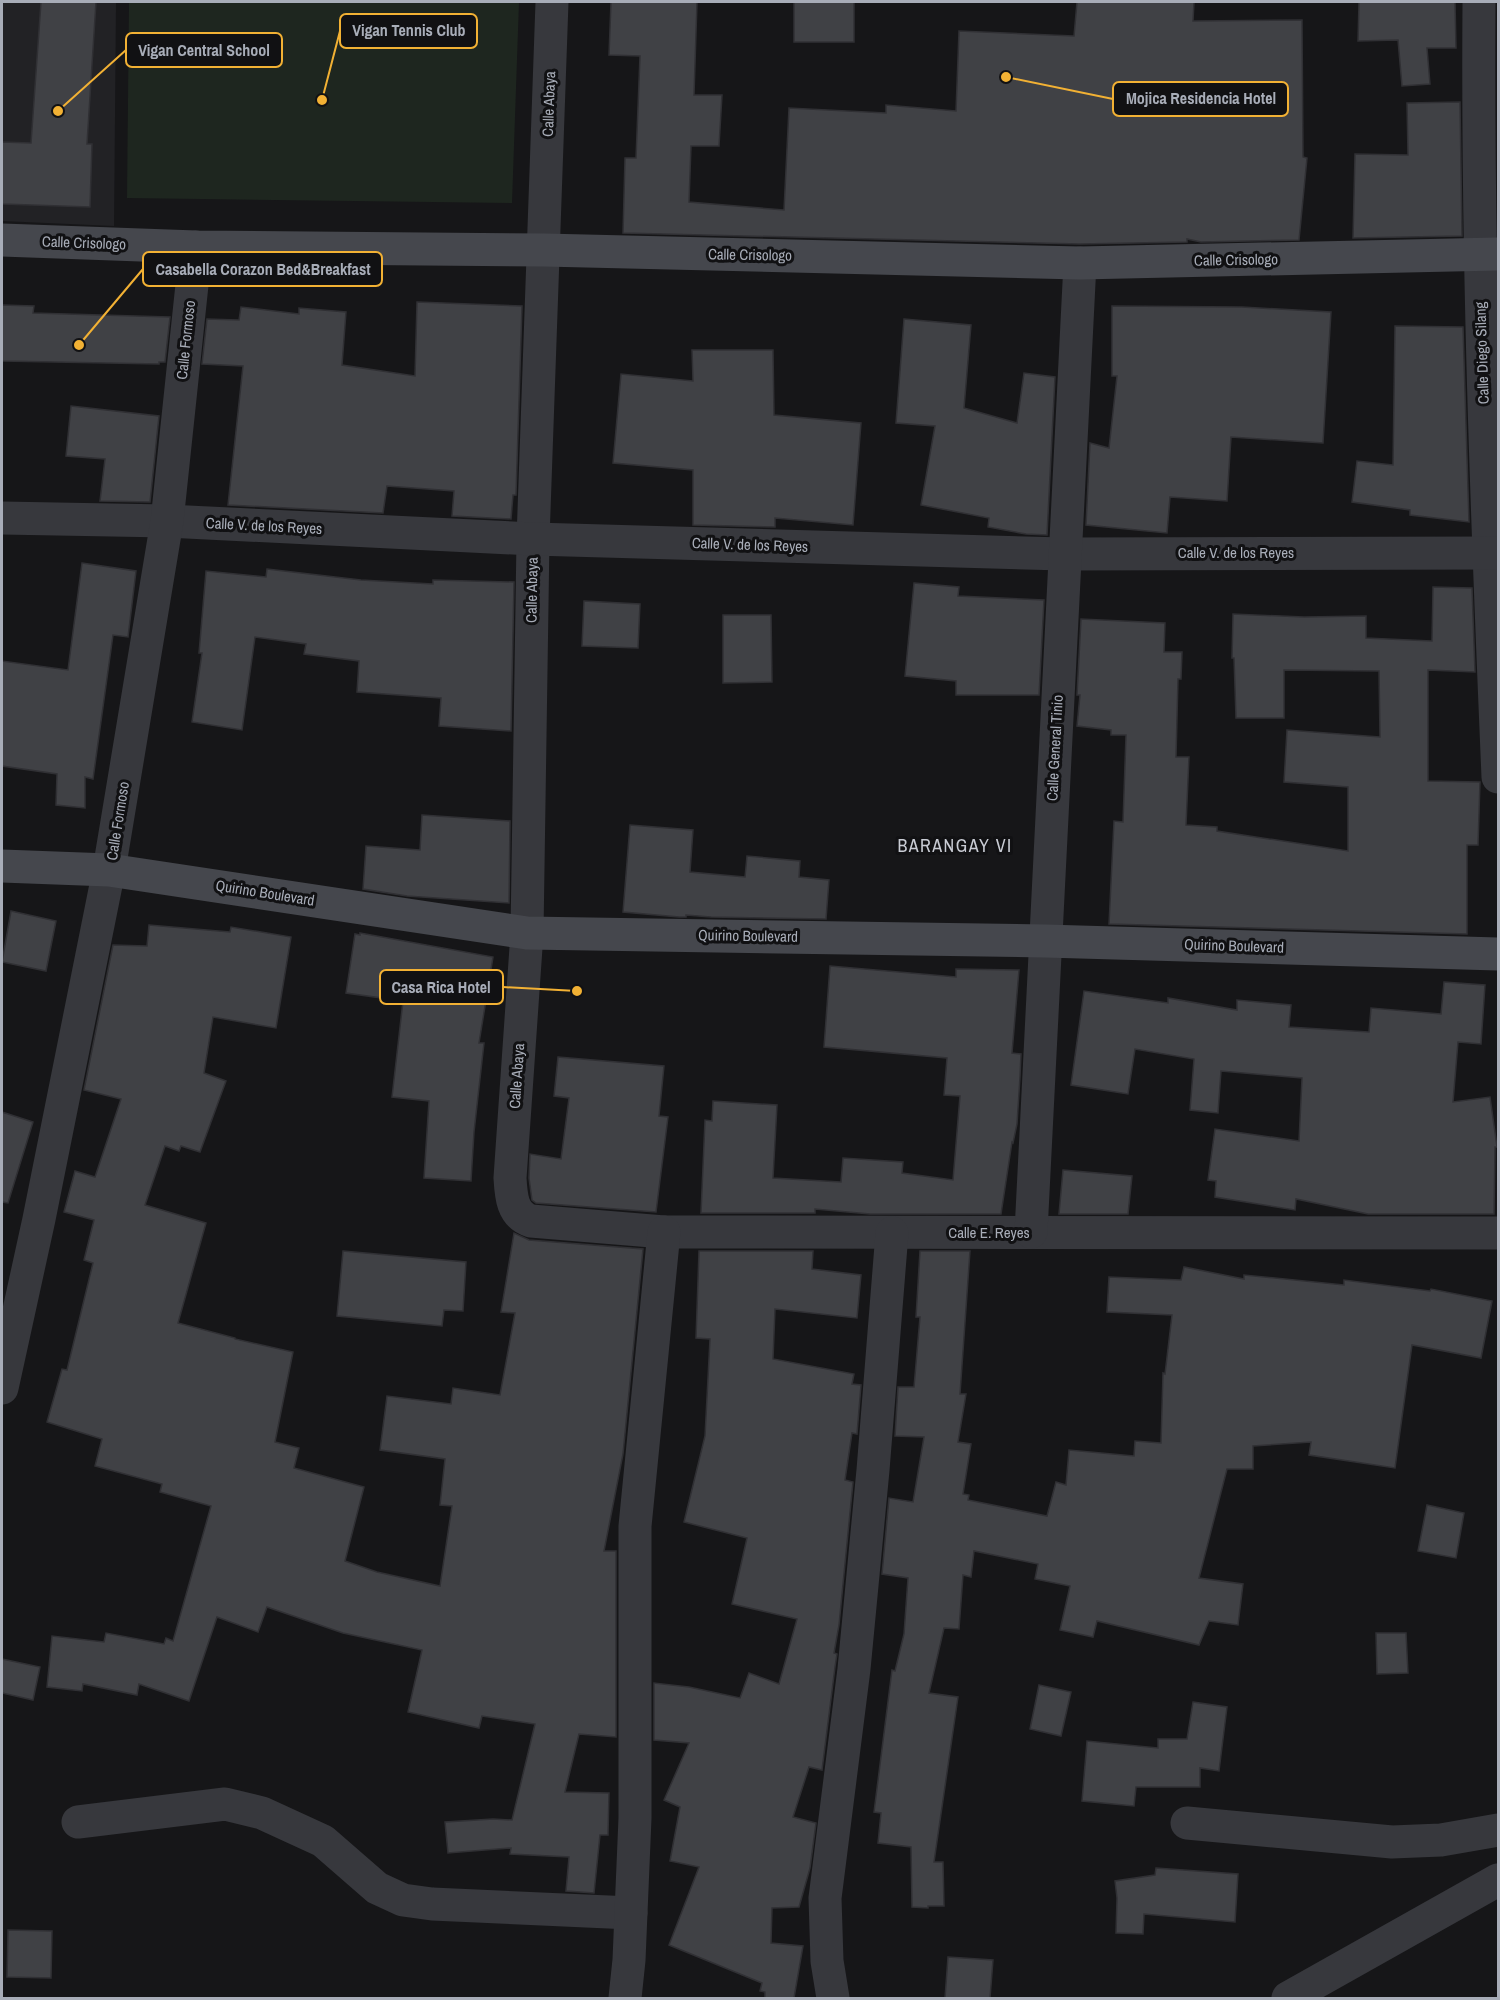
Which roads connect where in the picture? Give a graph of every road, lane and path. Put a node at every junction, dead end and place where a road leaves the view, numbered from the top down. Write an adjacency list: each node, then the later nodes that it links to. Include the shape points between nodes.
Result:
1 (552, 2): 6 (street, Calle Abaya)
2 (1479, 2): 3 (street, Calle Diego Silang)
3 (1488, 98): 7 (street, Calle Diego Silang)
4 (2, 240): 5 (main road, Calle Crisologo)
5 (196, 247): 6 (main road, Calle Crisologo); 10 (street, Calle Formoso)
6 (544, 250): 8 (main road, Calle Crisologo); 11 (street, Calle Abaya)
7 (1489, 254): 8 (main road, Calle Crisologo); 12 (street, Calle Diego Silang)
8 (1080, 264): 13 (street, Calle General Tinio)
9 (2, 518): 10 (street, Calle V. de los Reyes)
10 (167, 521): 11 (street, Calle V. de los Reyes); 16 (street, Calle Formoso)
11 (533, 539): 13 (street, Calle V. de los Reyes); 17 (street, Calle Abaya)
12 (1494, 553): 13 (street, Calle V. de los Reyes); 14 (street, Calle Diego Silang)
13 (1064, 554): 18 (street, Calle General Tinio)
14 (1498, 777)
15 (2, 867): 16 (main road, Quirino Boulevard)
16 (109, 870): 17 (main road, Quirino Boulevard); 25 (street, Calle Formoso)
17 (527, 933): 18 (main road, Quirino Boulevard); 20 (street, Calle Abaya)
18 (1045, 941): 19 (main road, Quirino Boulevard); 22 (street, Calle General Tinio)
19 (1498, 954)
20 (510, 1178): 21 (street, Calle E. Reyes, via 515,1206 524,1219)
21 (663, 1232): 23 (street, Calle E. Reyes); 30 (street, via 635,1526 635,1818)
22 (1031, 1232): 23 (street, Calle E. Reyes); 24 (street, Calle E. Reyes)
23 (892, 1233): 32 (street, via 854,1669 825,1898 827,1961)
24 (1498, 1233)
25 (2, 1388)
26 (78, 1822): 30 (street, via 225,1804 262,1813 323,1841 377,1888 403,1900)
27 (1186, 1823): 28 (street, via 1392,1842 1441,1840)
28 (1498, 1830)
29 (1498, 1880): 33 (street)
30 (631, 1913): 31 (street)
31 (625, 1998)
32 (833, 1998)
33 (1288, 1998)

